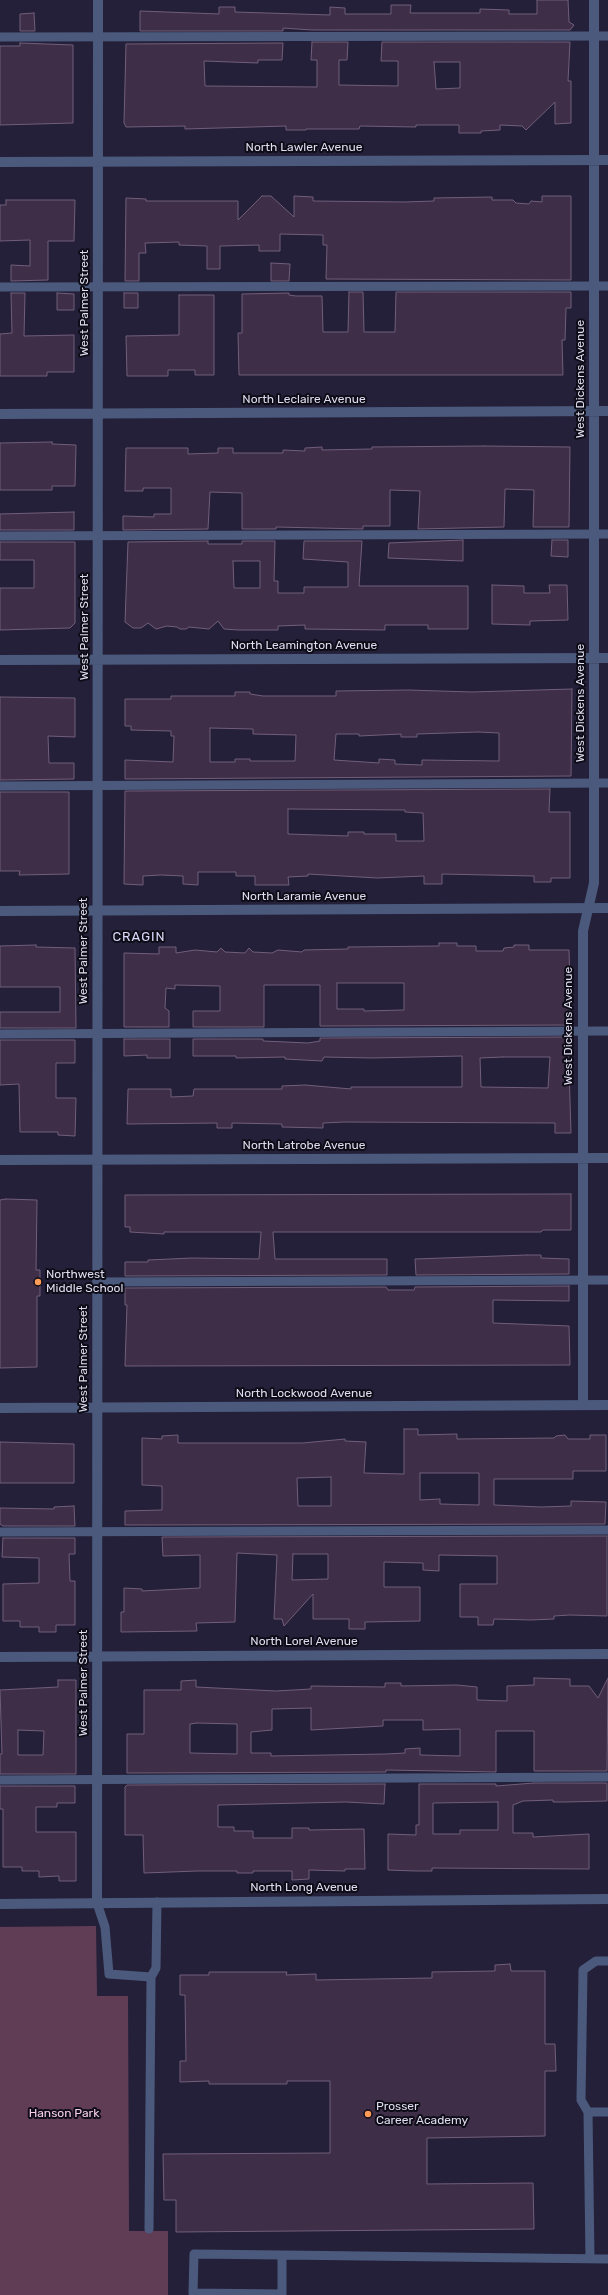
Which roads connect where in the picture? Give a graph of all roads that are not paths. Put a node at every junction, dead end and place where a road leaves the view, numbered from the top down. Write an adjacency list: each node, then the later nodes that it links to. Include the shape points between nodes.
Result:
1 (98, 0): 5 (street, West Palmer Street)
2 (594, 0): 6 (street, West Dickens Avenue)
3 (608, 36): 6 (lane)
4 (0, 37): 5 (lane)
5 (98, 37): 6 (lane); 10 (street, West Palmer Street)
6 (594, 37): 7 (street, West Dickens Avenue)
7 (594, 160): 8 (street, North Lawler Avenue); 10 (street, North Lawler Avenue); 12 (street, West Dickens Avenue)
8 (608, 160)
9 (0, 162): 10 (street, North Lawler Avenue)
10 (98, 162): 11 (street, West Palmer Street)
11 (98, 286): 12 (lane); 14 (lane); 17 (street, West Palmer Street)
12 (594, 286): 13 (lane); 16 (street, West Dickens Avenue)
13 (608, 286)
14 (0, 287)
15 (608, 411): 16 (street, North Leclaire Avenue)
16 (594, 412): 17 (street, North Leclaire Avenue); 19 (street, West Dickens Avenue)
17 (98, 413): 18 (street, North Leclaire Avenue); 22 (street, West Palmer Street)
18 (0, 414)
19 (594, 534): 20 (lane); 22 (lane); 23 (street, West Dickens Avenue)
20 (608, 534)
21 (0, 536): 22 (lane)
22 (98, 536): 26 (street, West Palmer Street)
23 (594, 658): 24 (street, North Leamington Avenue); 26 (street, North Leamington Avenue); 27 (street, West Dickens Avenue)
24 (608, 658)
25 (0, 660): 26 (street, North Leamington Avenue)
26 (98, 660): 30 (street, West Palmer Street)
27 (594, 783): 28 (lane); 30 (lane); 32 (street, West Dickens Avenue, via 594,883)
28 (608, 783)
29 (0, 786): 30 (lane)
30 (98, 786): 34 (street, West Palmer Street)
31 (608, 908): 32 (street, North Laramie Avenue)
32 (589, 909): 34 (street, North Laramie Avenue); 35 (street, West Dickens Avenue, via 582,931)
33 (0, 911): 34 (street, North Laramie Avenue)
34 (98, 911): 38 (street, West Palmer Street)
35 (582, 1031): 36 (lane); 38 (lane); 39 (street, West Dickens Avenue)
36 (608, 1031)
37 (0, 1034): 38 (lane)
38 (97, 1034): 42 (street, West Palmer Street)
39 (582, 1158): 40 (street, North Latrobe Avenue); 42 (street, North Latrobe Avenue); 43 (street, West Dickens Avenue)
40 (608, 1158)
41 (0, 1160): 42 (street, North Latrobe Avenue)
42 (97, 1160): 45 (street, West Palmer Street)
43 (583, 1280): 44 (lane); 45 (lane); 46 (street, West Dickens Avenue)
44 (608, 1280)
45 (97, 1282): 48 (street, West Palmer Street)
46 (583, 1405): 47 (street, North Lockwood Avenue); 48 (street, North Lockwood Avenue)
47 (608, 1405)
48 (97, 1407): 49 (street, North Lockwood Avenue); 52 (street, West Palmer Street)
49 (0, 1408)
50 (608, 1530): 52 (lane)
51 (0, 1532): 52 (lane)
52 (97, 1532): 55 (street, West Palmer Street)
53 (608, 1654): 55 (street, North Lorel Avenue)
54 (0, 1657): 55 (street, North Lorel Avenue)
55 (97, 1657): 58 (street, West Palmer Street)
56 (608, 1777): 58 (lane)
57 (0, 1780): 58 (lane)
58 (97, 1780): 61 (street, West Palmer Street)
59 (608, 1898): 60 (street, North Long Avenue)
60 (157, 1902): 61 (street, North Long Avenue); 64 (lane, via 156,1968)
61 (96, 1903): 62 (street, North Long Avenue); 64 (lane, via 105,1930 109,1974)
62 (0, 1904)
63 (608, 1961): 65 (lane, via 596,1961 583,1970 581,2100)
64 (151, 1977): 67 (lane)
65 (588, 2112): 66 (lane); 69 (lane)
66 (608, 2112)
67 (149, 2229)
68 (282, 2255): 68 (lane, via 194,2254 193,2293 282,2294); 69 (lane)
69 (590, 2259): 70 (lane)
70 (608, 2259)

